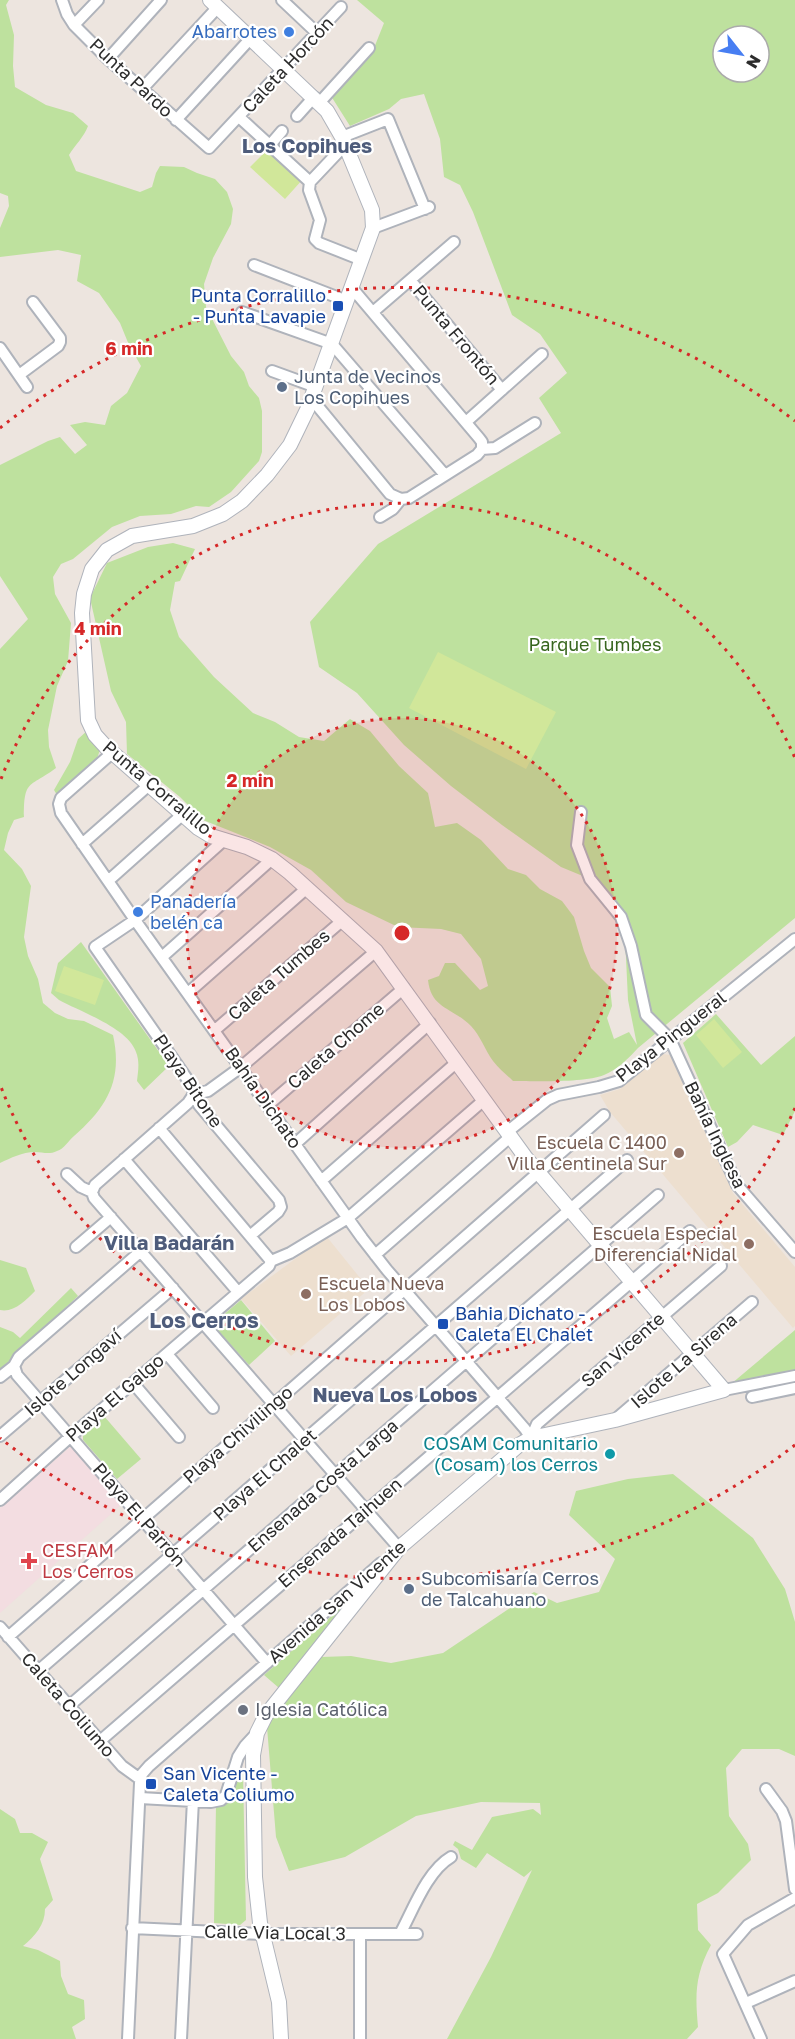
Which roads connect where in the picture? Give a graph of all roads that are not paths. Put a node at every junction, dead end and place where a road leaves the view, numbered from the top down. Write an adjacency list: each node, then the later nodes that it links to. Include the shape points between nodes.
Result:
1 (62, 0): 7 (street, Punta Pardo)
2 (98, 0): 7 (street)
3 (161, 0): 11 (street)
4 (282, 0): 8 (street)
5 (214, 4): 9 (street); 13 (street)
6 (341, 7): 8 (street, Caleta Horcón)
7 (74, 25): 11 (street, Punta Pardo)
8 (317, 33): 12 (street, Caleta Horcón)
9 (251, 38): 12 (street); 17 (street)
10 (369, 48): 14 (street)
11 (108, 58): 13 (street, Punta Pardo)
12 (284, 69): 14 (street); 16 (street, Caleta Horcón)
13 (142, 89): 17 (street, Punta Pardo)
14 (317, 100): 15 (street); 19 (street, via 334,121)
15 (297, 116)
16 (239, 117): 20 (street); 21 (street, Caleta Horcón)
17 (176, 120): 21 (street, Punta Pardo)
18 (282, 131): 20 (street)
19 (343, 141): 22 (street); 23 (street, via 372,210); 23 (street, via 388,119 427,208)
20 (270, 145): 22 (street)
21 (209, 148)
22 (310, 182): 25 (street, via 309,190 320,220 315,239)
23 (374, 228): 25 (street, Punta Corralillo)
24 (454, 242): 27 (street)
25 (362, 260): 28 (street, Punta Corralillo)
26 (254, 265): 28 (street)
27 (410, 280): 31 (street); 38 (street, Punta Frontón)
28 (350, 295): 31 (street); 32 (street, Punta Corralillo)
29 (33, 302): 36 (street, via 60,342)
30 (242, 312): 32 (street)
31 (373, 312): 40 (street)
32 (332, 344): 39 (street, Punta Corralillo); 43 (street)
33 (0, 348): 36 (street)
34 (542, 354): 38 (street)
35 (272, 371): 39 (street)
36 (19, 375): 37 (street)
37 (27, 387)
38 (502, 390): 40 (street)
39 (314, 393): 44 (street, via 390,494); 46 (street, Punta Corralillo, via 290,445 242,501 202,524 123,540 107,550 92,568 82,613 87,713 95,735)
40 (466, 422): 42 (street, via 481,440)
41 (535, 423): 42 (street, via 495,448)
42 (482, 449): 43 (street)
43 (445, 475): 44 (street)
44 (401, 499): 45 (street)
45 (380, 517)
46 (112, 753): 47 (street, Punta Corralillo); 51 (street, Bahía Dichato, via 60,800 61,813)
47 (149, 785): 49 (street, Punta Corralillo); 51 (street)
48 (581, 812): 64 (street, via 577,845 590,879 621,918 646,1016)
49 (183, 814): 50 (street, Punta Corralillo, via 204,832); 53 (street)
50 (224, 840): 52 (street, Punta Corralillo); 55 (street)
51 (82, 844): 53 (street, Bahía Dichato)
52 (272, 859): 54 (street, Punta Corralillo); 59 (street)
53 (108, 881): 55 (street, Bahía Dichato)
54 (307, 888): 56 (street, Punta Corralillo); 61 (street)
55 (135, 920): 59 (street, Bahía Dichato); 67 (street, Playa Bitone, via 95,947)
56 (343, 920): 58 (street, Punta Corralillo); 63 (street, Caleta Tumbes)
57 (795, 939): 64 (street, Playa Pingueral)
58 (376, 951): 60 (street, Punta Corralillo); 66 (street)
59 (162, 957): 61 (street, Bahía Dichato)
60 (404, 988): 62 (street, Punta Corralillo); 69 (street, Caleta Chome)
61 (188, 993): 63 (street, Bahía Dichato)
62 (430, 1023): 65 (street, Punta Corralillo); 73 (street)
63 (215, 1030): 66 (street, Bahía Dichato)
64 (670, 1039): 72 (street, Playa Pingueral, via 619,1082 547,1100); 89 (street, Bahía Inglesa, via 737,1185)
65 (457, 1062): 68 (street, Punta Corralillo); 78 (street)
66 (241, 1067): 67 (street, via 208,1091); 69 (street, Bahía Dichato)
67 (194, 1094): 71 (street); 85 (street, Playa Bitone, via 281,1203 278,1212)
68 (484, 1100): 72 (street, Punta Corralillo); 83 (street, Playa El Galgo)
69 (268, 1105): 73 (street, Bahía Dichato)
70 (604, 1115): 76 (street, Playa Chivilingo)
71 (159, 1128): 74 (street); 85 (street)
72 (508, 1134): 76 (street, Punta Corralillo); 90 (street, Playa Pingueral)
73 (295, 1144): 78 (street, Bahía Dichato)
74 (124, 1159): 79 (street); 96 (street)
75 (627, 1160): 81 (street, Playa El Chalet)
76 (538, 1173): 81 (street, Punta Corralillo); 95 (street, Playa Chivilingo)
77 (67, 1174): 79 (street)
78 (321, 1181): 83 (street, Bahía Dichato)
79 (92, 1192): 82 (street)
80 (658, 1195): 86 (street, Ensenada Costa Larga)
81 (569, 1210): 86 (street, Punta Corralillo); 100 (street, Playa El Chalet)
82 (111, 1217): 87 (street); 88 (street)
83 (348, 1218): 90 (street, Bahía Dichato); 91 (street, Playa El Galgo)
84 (690, 1231): 93 (street, Ensenada Taihuen)
85 (251, 1235): 91 (street)
86 (600, 1246): 93 (street, Punta Corralillo); 103 (street, Ensenada Costa Larga)
87 (76, 1247)
88 (141, 1251): 94 (street); 104 (street)
89 (795, 1252)
90 (375, 1255): 95 (street, Bahía Dichato)
91 (271, 1261): 96 (street, Playa El Galgo)
92 (721, 1266): 98 (street, San Vicente)
93 (631, 1282): 98 (street, Punta Corralillo); 110 (street, Ensenada Taihuen)
94 (173, 1288): 99 (street); 112 (street, Islote Longaví)
95 (405, 1289): 100 (street, Bahía Dichato); 113 (street, Playa Chivilingo)
96 (238, 1292): 99 (street, Playa El Galgo)
97 (752, 1302): 101 (street, Islote La Sirena)
98 (661, 1317): 101 (street, Punta Corralillo); 119 (street, San Vicente, via 537,1424)
99 (203, 1322): 102 (street, Playa El Galgo); 113 (street)
100 (436, 1326): 103 (street, Bahía Dichato); 120 (street, Playa El Chalet)
101 (692, 1353): 109 (street, Punta Corralillo); 115 (street, Islote La Sirena)
102 (167, 1354): 107 (street, Playa El Galgo); 114 (street)
103 (467, 1361): 110 (street, Bahía Dichato); 121 (street, Ensenada Costa Larga)
104 (14, 1366): 106 (street); 112 (street, Playa El Parrón)
105 (795, 1376): 109 (street, Avenida San Vicente)
106 (0, 1377)
107 (133, 1383): 117 (street, Playa El Galgo); 118 (street)
108 (795, 1388): 111 (street)
109 (724, 1390): 115 (street, Avenida San Vicente)
110 (498, 1397): 119 (street, Bahía Dichato); 123 (street, Ensenada Taihuen)
111 (752, 1397)
112 (40, 1401): 116 (street, Islote Longaví); 117 (street, Playa El Parrón)
113 (274, 1404): 120 (street); 124 (street, Playa Chivilingo)
114 (213, 1408)
115 (615, 1420): 119 (street, Avenida San Vicente)
116 (0, 1436)
117 (70, 1436): 122 (street, Playa El Galgo); 124 (street, Playa El Parrón)
118 (179, 1437)
119 (531, 1438): 125 (street, Avenida San Vicente)
120 (305, 1440): 121 (street); 126 (street, Playa El Chalet)
121 (335, 1475): 123 (street); 127 (street, Ensenada Costa Larga)
122 (0, 1500)
123 (366, 1510): 125 (street); 128 (street, Ensenada Taihuen)
124 (142, 1519): 126 (street, Playa El Parrón); 130 (street, Playa Chivilingo)
125 (399, 1548): 131 (street, Avenida San Vicente); 134 (street, via 266,1715)
126 (173, 1554): 127 (street, Playa El Parrón); 132 (street, Playa El Chalet)
127 (203, 1590): 128 (street, Playa El Parrón); 133 (street, Ensenada Costa Larga)
128 (234, 1625): 131 (street, Playa El Parrón); 135 (street, Ensenada Taihuen)
129 (0, 1627): 130 (street, Caleta Coliumo)
130 (8, 1637): 132 (street, Caleta Coliumo)
131 (267, 1663): 136 (street, Avenida San Vicente, via 149,1766)
132 (38, 1671): 133 (street, Caleta Coliumo)
133 (69, 1706): 135 (street, Caleta Coliumo)
134 (257, 1733): 139 (street, via 241,1751 224,1798 214,1802); 145 (street, via 252,1755 253,1821)
135 (100, 1741): 136 (street, Caleta Coliumo, via 126,1770)
136 (140, 1779): 138 (street)
137 (766, 1789): 141 (street, via 786,1821)
138 (140, 1798): 139 (street); 143 (street)
139 (193, 1800): 144 (street)
140 (451, 1857): 146 (street, via 432,1875)
141 (795, 1889)
142 (795, 1898): 150 (street, via 748,1925 723,1954)
143 (132, 1928): 144 (street, Calle Via Local 3); 151 (street)
144 (187, 1931): 145 (street, Calle Via Local 3); 152 (street)
145 (262, 1934): 148 (street, Calle Via Local 3); 153 (street, via 277,1989)
146 (399, 1934): 147 (street, Calle Via Local 3); 148 (street, Calle Via Local 3)
147 (417, 1934)
148 (360, 1935): 154 (street)
149 (795, 1981): 150 (street)
150 (746, 2004): 155 (street)
151 (128, 2039)
152 (181, 2039)
153 (280, 2039)
154 (360, 2039)
155 (761, 2039)

